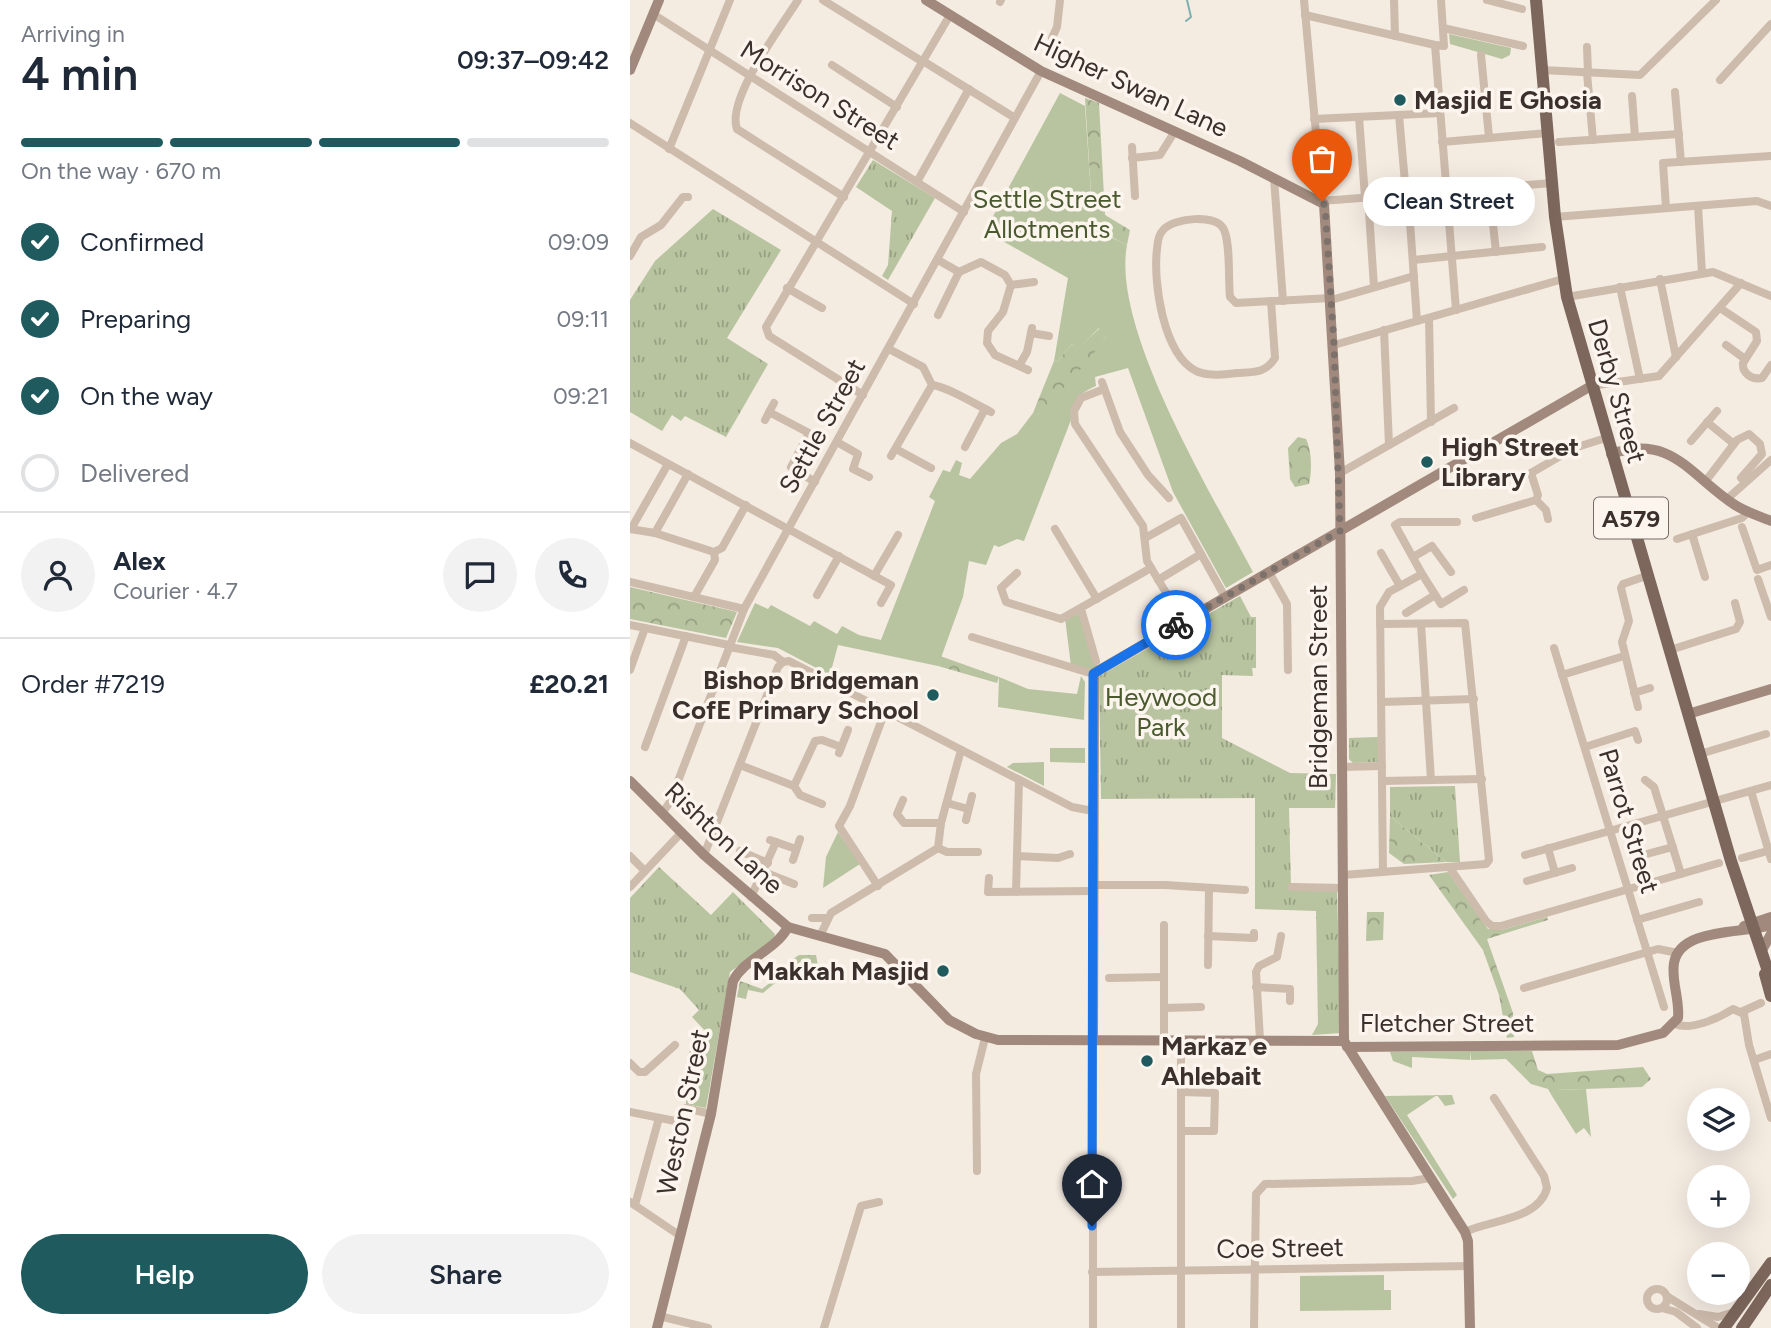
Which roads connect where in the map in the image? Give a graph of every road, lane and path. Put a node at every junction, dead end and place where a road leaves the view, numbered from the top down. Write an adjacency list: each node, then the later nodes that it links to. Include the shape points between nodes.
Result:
1 (659, 0): 14 (street)
2 (730, 0): 24 (street)
3 (798, 0): 32 (street)
4 (822, 0): 26 (street)
5 (926, 0): 15 (street, Higher Swan Lane)
6 (1060, 0): 20 (street)
7 (1304, 0): 16 (street, Bridgeman Street)
8 (1394, 0): 19 (street)
9 (1441, 0): 18 (street)
10 (1487, 0): 13 (street)
11 (1536, 0): 29 (main road, A579)
12 (1716, 0): 31 (street, via 1640,75)
13 (1522, 9)
14 (653, 14): 24 (street, Morrison Street); 28 (street)
15 (950, 15): 26 (street); 30 (street, Higher Swan Lane)
16 (1305, 15): 19 (street); 42 (street, Bridgeman Street)
17 (1771, 24): 33 (street, via 1730,75)
18 (1443, 28): 21 (street, via 1444,46); 22 (street)
19 (1395, 37): 21 (street)
20 (1052, 38)
21 (1435, 46): 38 (street)
22 (1523, 46)
23 (1587, 47): 31 (street)
24 (710, 50): 32 (street, Morrison Street); 53 (street)
25 (1481, 55): 47 (street)
26 (923, 62): 34 (street); 37 (street)
27 (832, 65): 37 (street)
28 (630, 70)
29 (1542, 70): 31 (street); 45 (main road, Derby Street / A579)
30 (1041, 71): 41 (street, Settle Street); 44 (street, Higher Swan Lane)
31 (1588, 73): 49 (street)
32 (750, 76): 54 (street, Morrison Street); 66 (street, via 734,117 736,128)
33 (1720, 80)
34 (969, 89): 41 (street); 59 (street)
35 (1675, 92): 46 (street)
36 (1632, 96): 48 (street)
37 (897, 107): 54 (street)
38 (1440, 113): 39 (street); 50 (street)
39 (1399, 115): 40 (street); 63 (street)
40 (1359, 117): 42 (street); 67 (street)
41 (1015, 118): 72 (street, Settle Street)
42 (1314, 119): 68 (street, Bridgeman Street)
43 (630, 123): 53 (street)
44 (1175, 131): 56 (street, via 1160,155); 58 (street, Higher Swan Lane)
45 (1548, 133): 47 (street); 60 (main road, Derby Street / A579)
46 (1679, 134): 48 (street); 57 (street)
47 (1489, 137): 50 (street)
48 (1635, 137): 49 (street)
49 (1592, 140): 51 (street)
50 (1443, 142): 62 (street)
51 (1559, 142)
52 (1132, 147): 56 (street)
53 (669, 149): 74 (street)
54 (871, 152): 59 (street, Morrison Street); 66 (street)
55 (1771, 156): 57 (street)
56 (1132, 158): 64 (street, via 1138,186)
57 (1681, 162): 71 (street, via 1662,163)
58 (1274, 178): 68 (street, Higher Swan Lane); 95 (street)
59 (917, 182): 72 (street, Morrison Street)
60 (1552, 183): 61 (street); 73 (main road, Derby Street / A579)
61 (1489, 187): 62 (street); 76 (street)
62 (1446, 190): 63 (street); 77 (street)
63 (1407, 194): 67 (street); 80 (street)
64 (1135, 196)
65 (688, 197): 78 (street, via 683,197 661,225 641,237)
66 (844, 197): 74 (street)
67 (1366, 197): 68 (street); 90 (street)
68 (1322, 201): 94 (street, Bridgeman Street)
69 (1698, 206): 70 (street, via 1757,201); 71 (street); 82 (street)
70 (1771, 206)
71 (1666, 208): 73 (street)
72 (964, 212): 79 (street, Settle Street)
73 (1555, 217): 84 (main road, Derby Street / A579)
74 (816, 242): 91 (street); 97 (street)
75 (1542, 247): 76 (street)
76 (1496, 252): 77 (street)
77 (1451, 256): 80 (street); 100 (street)
78 (630, 257)
79 (938, 260): 81 (street); 97 (street, Settle Street)
80 (1413, 260): 83 (street)
81 (959, 272): 88 (street, via 985,263 1005,275); 101 (street)
82 (1702, 273): 85 (street); 87 (street, via 1716,272)
83 (1414, 276): 90 (street); 103 (street)
84 (1563, 279): 93 (main road, Derby Street / A579); 100 (street)
85 (1660, 279): 89 (street); 111 (street)
86 (1034, 282): 88 (street)
87 (1741, 283): 92 (street); 98 (street)
88 (1011, 285): 106 (street, via 1003,312 990,327)
89 (1620, 286): 93 (street); 114 (street)
90 (1374, 287): 94 (street)
91 (787, 289): 99 (street); 117 (street, via 765,330 769,336)
92 (1771, 296)
93 (1567, 297): 116 (main road, Derby Street / A579)
94 (1331, 299): 95 (street); 108 (street, Bridgeman Street)
95 (1283, 300): 96 (street)
96 (1271, 301): 96 (street, via 1275,358 1271,366 1263,372 1198,372 1181,357 1165,323 1156,272 1160,233 1174,223 1218,223 1226,234 1230,297 1239,303)
97 (914, 304): 110 (street, Settle Street)
98 (1720, 307): 111 (street); 112 (street, via 1756,332 1757,341)
99 (822, 308)
100 (1456, 310): 102 (street)
101 (938, 315)
102 (1429, 318): 103 (street); 121 (street)
103 (1417, 321): 104 (street)
104 (1384, 330): 108 (street); 128 (street)
105 (1049, 336): 106 (street, via 1031,331 1024,367 995,355)
106 (987, 339): 107 (street)
107 (977, 341)
108 (1334, 345): 134 (street, Bridgeman Street)
109 (1726, 345): 112 (street)
110 (889, 349): 115 (street, via 923,367); 117 (street, Settle Street)
111 (1676, 356): 114 (street, via 1659,376)
112 (1745, 359): 113 (street, via 1743,369 1754,378 1762,378)
113 (1771, 366)
114 (1640, 379): 116 (street)
115 (932, 384): 129 (street, via 988,410 967,435); 132 (street, via 893,453)
116 (1591, 386): 123 (main road, Derby Street / A579); 153 (street)
117 (863, 395): 125 (street, Settle Street)
118 (774, 403): 138 (street, via 767,416 809,433 791,465)
119 (1454, 408): 121 (street)
120 (1717, 411): 122 (street)
121 (1431, 422): 128 (street)
122 (1707, 422): 124 (street); 127 (street)
123 (1606, 438): 130 (main road, Derby Street / A579); 142 (street, via 1577,447 1531,473)
124 (1691, 441)
125 (837, 442): 136 (street, via 858,454 853,469); 138 (street, Settle Street)
126 (630, 443): 133 (street)
127 (1734, 444): 137 (street, via 1748,434 1762,447 1760,457); 139 (street)
128 (1389, 445): 134 (street)
129 (965, 447)
130 (1611, 454): 139 (street, via 1639,447 1658,449); 170 (main road, Derby Street / A579)
131 (1771, 460): 141 (street)
132 (926, 463)
133 (668, 464): 135 (street); 151 (street)
134 (1340, 472): 153 (street, Bridgeman Street)
135 (688, 474): 143 (street); 154 (street)
136 (869, 477)
137 (1741, 478)
138 (815, 482): 150 (street, Settle Street)
139 (1705, 482): 141 (street)
140 (1169, 498): 157 (street, via 1120,432 1103,385 1081,398 1074,411 1075,424 1138,516)
141 (1727, 499): 144 (street)
142 (1536, 500): 145 (street, via 1491,518); 146 (street)
143 (746, 505): 150 (street); 159 (street, via 722,548)
144 (1748, 512): 147 (street); 156 (street)
145 (1476, 518)
146 (1548, 519)
147 (1771, 521)
148 (1457, 522): 163 (street, via 1395,525)
149 (1742, 527): 171 (street)
150 (789, 528): 162 (street); 186 (street, Settle Street)
151 (631, 529): 154 (street)
152 (1055, 529): 182 (street)
153 (1340, 531): 166 (street); 224 (street, Bridgeman Street)
154 (655, 533): 159 (street)
155 (898, 534): 172 (street)
156 (1692, 534): 158 (street); 173 (street)
157 (1147, 537): 161 (street, via 1181,518); 165 (street)
158 (1677, 539)
159 (714, 552): 180 (street, via 715,560)
160 (1381, 553): 176 (street, via 1382,564)
161 (1201, 554): 174 (street); 181 (street)
162 (839, 556): 172 (street); 178 (street)
163 (1413, 557): 167 (street, via 1432,546); 169 (street)
164 (1771, 565): 171 (street)
165 (1151, 568): 174 (street); 182 (street)
166 (1269, 572): 181 (street); 203 (street, via 1287,604)
167 (1451, 572)
168 (1017, 573): 185 (street, via 1001,588 1009,604 1060,619)
169 (1423, 574): 176 (street); 179 (street)
170 (1649, 575): 198 (main road, Derby Street / A579); 199 (street, via 1622,586 1629,621 1622,642)
171 (1757, 575): 188 (street)
172 (874, 576): 183 (street, via 891,586)
173 (1705, 577)
174 (1158, 580): 189 (street)
175 (630, 582): 180 (street)
176 (1400, 586): 190 (street, via 1381,601)
177 (1464, 590): 179 (street, via 1441,604)
178 (817, 595)
179 (1435, 595): 187 (street)
180 (694, 597): 186 (street)
181 (1225, 597): 189 (street)
182 (1097, 599): 185 (street)
183 (881, 603)
184 (1735, 603): 198 (street, via 1738,627)
185 (1081, 609): 200 (street, via 1089,652)
186 (743, 611): 196 (street, Settle Street)
187 (1410, 613)
188 (1771, 617)
189 (1183, 621): 204 (street)
190 (1380, 624): 191 (street); 211 (street)
191 (1421, 624): 209 (street, via 1465,624); 210 (street)
192 (630, 625): 193 (street)
193 (645, 628): 194 (street); 202 (street)
194 (686, 636): 196 (street); 218 (street)
195 (972, 637): 204 (street)
196 (730, 644): 201 (street, via 774,655); 241 (street, Settle Street)
197 (1554, 648): 205 (street, Parrot Street)
198 (1670, 650): 214 (main road, Derby Street / A579)
199 (1624, 656): 205 (street); 208 (street)
200 (1096, 661)
201 (783, 662): 213 (street); 222 (street)
202 (630, 670)
203 (1288, 670)
204 (1093, 674): 240 (street)
205 (1562, 675): 219 (street, Parrot Street)
206 (1650, 688): 208 (street)
207 (1771, 690): 214 (street)
208 (1634, 693): 212 (street)
209 (1474, 699): 210 (street); 225 (street)
210 (1426, 700): 211 (street); 227 (street)
211 (1381, 702): 223 (street)
212 (1638, 707)
213 (885, 711): 220 (street); 276 (street, via 839,826)
214 (1688, 713): 221 (main road, Derby Street / A579)
215 (848, 730): 232 (street, via 840,750 815,741)
216 (1766, 734): 221 (street)
217 (1638, 740): 219 (street, via 1635,731)
218 (645, 747)
219 (1585, 747): 245 (street, Parrot Street)
220 (961, 750): 226 (street); 238 (street)
221 (1700, 754): 237 (main road, Derby Street / A579)
222 (740, 765): 232 (street); 257 (street)
223 (1382, 766): 224 (street); 230 (street)
224 (1342, 767): 272 (street, Bridgeman Street)
225 (1482, 779): 227 (street); 265 (street, via 1489,862)
226 (1019, 780): 240 (street, via 1072,807); 260 (street)
227 (1430, 780): 230 (street)
228 (1645, 780): 242 (street, via 1654,787)
229 (630, 781): 241 (street, Rishton Lane)
230 (1382, 781): 269 (street)
231 (1771, 785): 233 (street)
232 (794, 786): 234 (street, via 800,795 820,803)
233 (1751, 790): 237 (street); 255 (street)
234 (821, 792)
235 (972, 796): 239 (street)
236 (903, 800): 244 (street, via 897,814 904,823)
237 (1714, 802): 242 (street); 294 (main road, Derby Street / A579)
238 (947, 803): 239 (street); 244 (street)
239 (968, 809): 243 (street)
240 (1093, 811): 279 (street)
241 (663, 812): 246 (street, Rishton Lane)
242 (1665, 817): 245 (street); 249 (street)
243 (967, 820)
244 (941, 823): 250 (street)
245 (1610, 832): 251 (street); 281 (street, Parrot Street)
246 (681, 833): 257 (street, Rishton Lane); 267 (street)
247 (800, 839): 252 (street)
248 (1636, 845): 249 (street, via 1643,855)
249 (1673, 847): 271 (street)
250 (938, 848): 254 (street); 276 (street)
251 (1548, 848): 258 (street); 270 (street)
252 (796, 849): 262 (street); 263 (street, via 773,841)
253 (740, 851): 263 (street)
254 (978, 852)
255 (1770, 853): 261 (street)
256 (1070, 854): 260 (street, via 1046,862)
257 (704, 855): 285 (street, Rishton Lane)
258 (1525, 855)
259 (630, 856): 267 (street)
260 (1017, 856): 284 (street)
261 (1742, 858)
262 (793, 860)
263 (768, 863): 268 (street)
264 (1719, 863): 271 (street)
265 (1450, 868): 269 (street); 281 (street, via 1492,926)
266 (1572, 868): 270 (street)
267 (645, 871): 277 (street)
268 (764, 872): 275 (street); 285 (street)
269 (1383, 872): 272 (street)
270 (1555, 873): 274 (street)
271 (1681, 874): 281 (street)
272 (1343, 875): 280 (street, Bridgeman Street)
273 (989, 878): 284 (street, via 988,892)
274 (1527, 881)
275 (789, 885)
276 (878, 886): 289 (street)
277 (630, 887)
278 (1292, 887): 280 (street)
279 (1093, 888): 282 (street, via 1165,885); 284 (street); 317 (street)
280 (1343, 888): 321 (street, Bridgeman Street)
281 (1627, 888): 290 (street, Parrot Street)
282 (1209, 889): 283 (street); 298 (street)
283 (1245, 890)
284 (1016, 892)
285 (751, 897): 293 (street, Rishton Lane)
286 (1699, 902): 290 (street)
287 (1771, 917): 294 (street)
288 (812, 918): 289 (street)
289 (827, 918): 297 (street)
290 (1637, 920): 300 (street, Parrot Street)
291 (1164, 925): 304 (street)
292 (1771, 925): 294 (street)
293 (788, 927): 297 (street); 329 (street, Weston Street, via 779,941 733,981)
294 (1753, 927): 301 (street, via 1690,941); 302 (main road, Derby Street / A579)
295 (1254, 933): 298 (street, via 1254,938)
296 (1771, 934): 302 (street)
297 (820, 936): 316 (street, via 886,954 949,1020)
298 (1208, 936): 303 (street)
299 (1281, 936): 307 (street, via 1276,957 1257,969)
300 (1647, 951): 301 (street, via 1667,948); 308 (street); 312 (street, Parrot Street)
301 (1678, 953): 315 (street, via 1674,964 1679,1012)
302 (1762, 954): 306 (main road, Derby Street / A579); 309 (main road, Derby Street / A579)
303 (1208, 965)
304 (1164, 977): 305 (street); 313 (street)
305 (1110, 978)
306 (1771, 980)
307 (1256, 987): 310 (street, via 1290,989); 320 (street)
308 (1524, 988)
309 (1766, 1000): 314 (street)
310 (1290, 1001)
311 (1201, 1007): 313 (street)
312 (1664, 1007)
313 (1164, 1008): 318 (street)
314 (1741, 1012): 315 (street, via 1733,1009 1683,1027); 324 (street)
315 (1675, 1024): 321 (street, Fletcher Street, via 1663,1033 1622,1044)
316 (985, 1038): 317 (street, Fletcher Street); 333 (street, via 976,1074)
317 (1093, 1038): 318 (street, Fletcher Street); 343 (street)
318 (1164, 1039): 319 (street, Fletcher Street)
319 (1181, 1039): 320 (street, Fletcher Street); 326 (street)
320 (1261, 1040): 321 (street, Fletcher Street)
321 (1345, 1044): 334 (street)
322 (675, 1045): 325 (street, via 645,1072)
323 (1771, 1054): 324 (street)
324 (1754, 1060): 331 (street)
325 (630, 1063)
326 (1181, 1091): 332 (street); 332 (street, via 1215,1093 1214,1131)
327 (1493, 1098): 337 (street, via 1544,1176 1547,1188 1537,1206)
328 (630, 1112): 330 (street)
329 (711, 1114): 330 (street, via 685,1108 680,1119); 338 (street, Weston Street)
330 (659, 1118): 336 (street)
331 (1771, 1118)
332 (1181, 1131): 342 (street)
333 (977, 1171)
334 (1430, 1178): 337 (street); 341 (street, via 1265,1184 1256,1194)
335 (879, 1202): 353 (street, via 861,1206)
336 (632, 1203): 338 (street)
337 (1465, 1232): 340 (street)
338 (679, 1235): 349 (street, Weston Street)
339 (1771, 1263): 347 (main road)
340 (1469, 1266): 341 (street, Coe Street); 357 (street)
341 (1254, 1270): 342 (street, Coe Street); 356 (street)
342 (1182, 1271): 343 (street, Coe Street); 355 (street)
343 (1092, 1272): 354 (street)
344 (1769, 1288): 360 (main road); 361 (main road)
345 (1668, 1297): 346 (street); 346 (street, via 1658,1288 1648,1295 1650,1306); 348 (street)
346 (1662, 1308): 350 (street, via 1676,1312)
347 (1736, 1312): 348 (street, via 1718,1317); 359 (main road)
348 (1693, 1313): 358 (street)
349 (659, 1316): 351 (street, Weston Street); 352 (street)
350 (1695, 1327)
351 (657, 1328)
352 (708, 1328)
353 (824, 1328)
354 (1093, 1328)
355 (1181, 1328)
356 (1254, 1328)
357 (1470, 1328)
358 (1718, 1328)
359 (1724, 1328)
360 (1734, 1328)
361 (1742, 1328)

